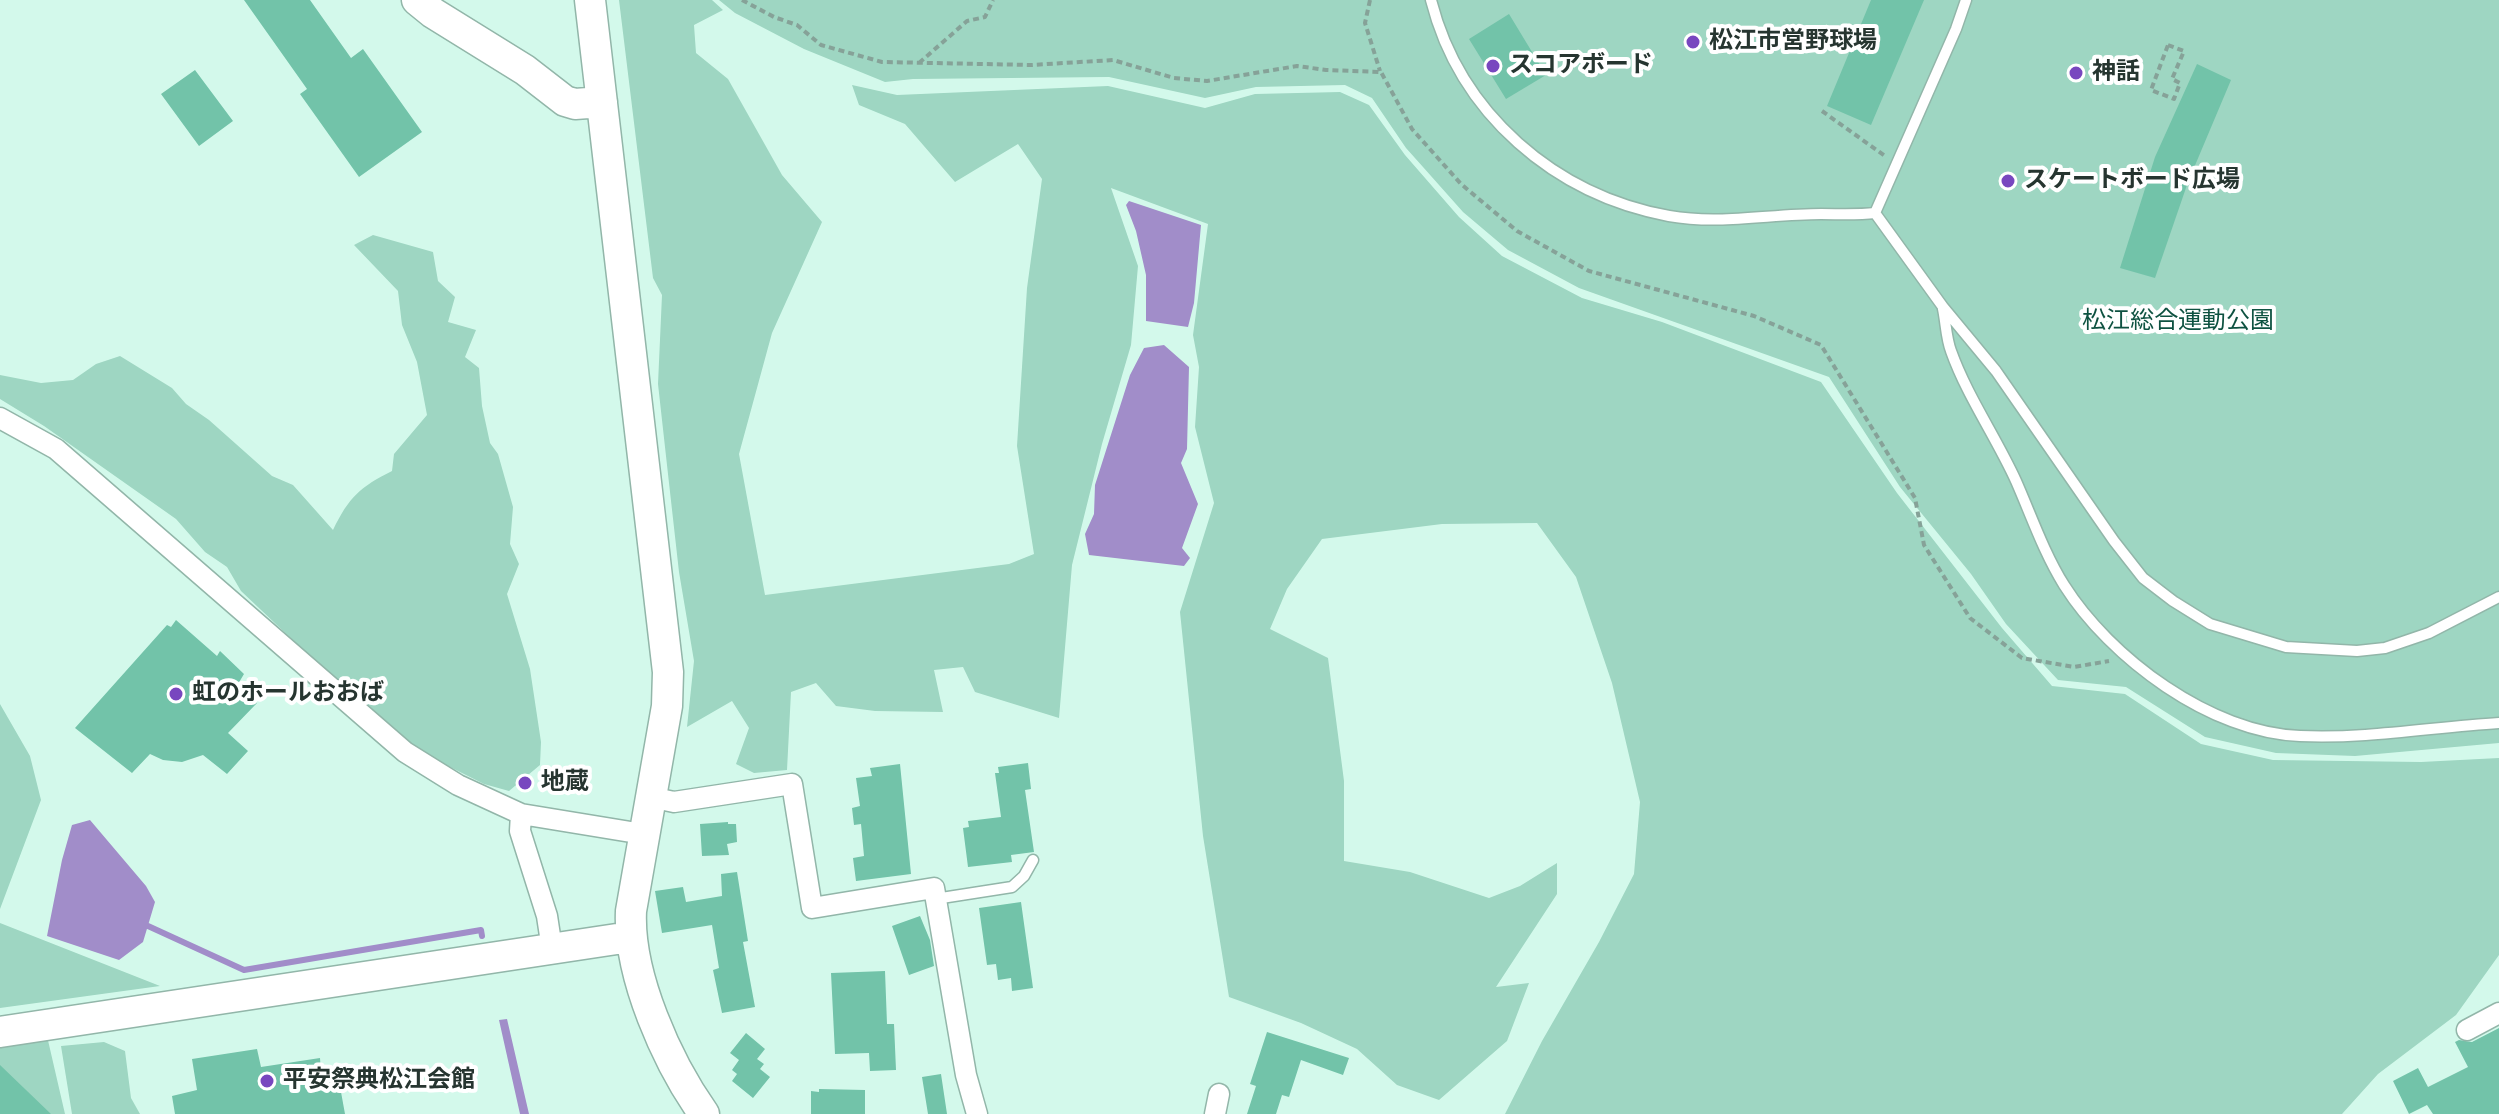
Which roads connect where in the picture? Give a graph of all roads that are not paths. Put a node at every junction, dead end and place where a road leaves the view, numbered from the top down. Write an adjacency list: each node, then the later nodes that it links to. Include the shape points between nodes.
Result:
1 (417, 0): 5 (street, via 565,101)
2 (590, 0): 5 (street)
3 (1431, 0): 6 (lane, via 1460,71 1493,120 1524,151 1591,191 1672,217 1748,220)
4 (1966, 0): 6 (lane)
5 (602, 102): 11 (street, via 668,672)
6 (1875, 213): 7 (lane)
7 (1943, 307): 9 (lane, via 1996,371 2143,578 2210,624 2286,647 2357,651 2429,633); 10 (lane, via 1950,350 2062,582 2126,658 2194,705 2223,718 2297,736)
8 (0, 418): 12 (street, via 56,449 405,752 458,785)
9 (2499, 597)
10 (2499, 723)
11 (650, 797): 13 (street); 15 (street, via 674,802 792,784 812,908 934,888)
12 (521, 814): 13 (street); 17 (street, via 520,831)
13 (643, 834): 16 (street)
14 (1033, 860): 15 (lane, via 1012,887)
15 (935, 899): 22 (street)
16 (630, 937): 17 (street); 21 (street, via 660,1033 681,1083)
17 (552, 949): 20 (street)
18 (2499, 1013): 19 (street)
19 (2467, 1030)
20 (0, 1032)
21 (704, 1114)
22 (977, 1114)

